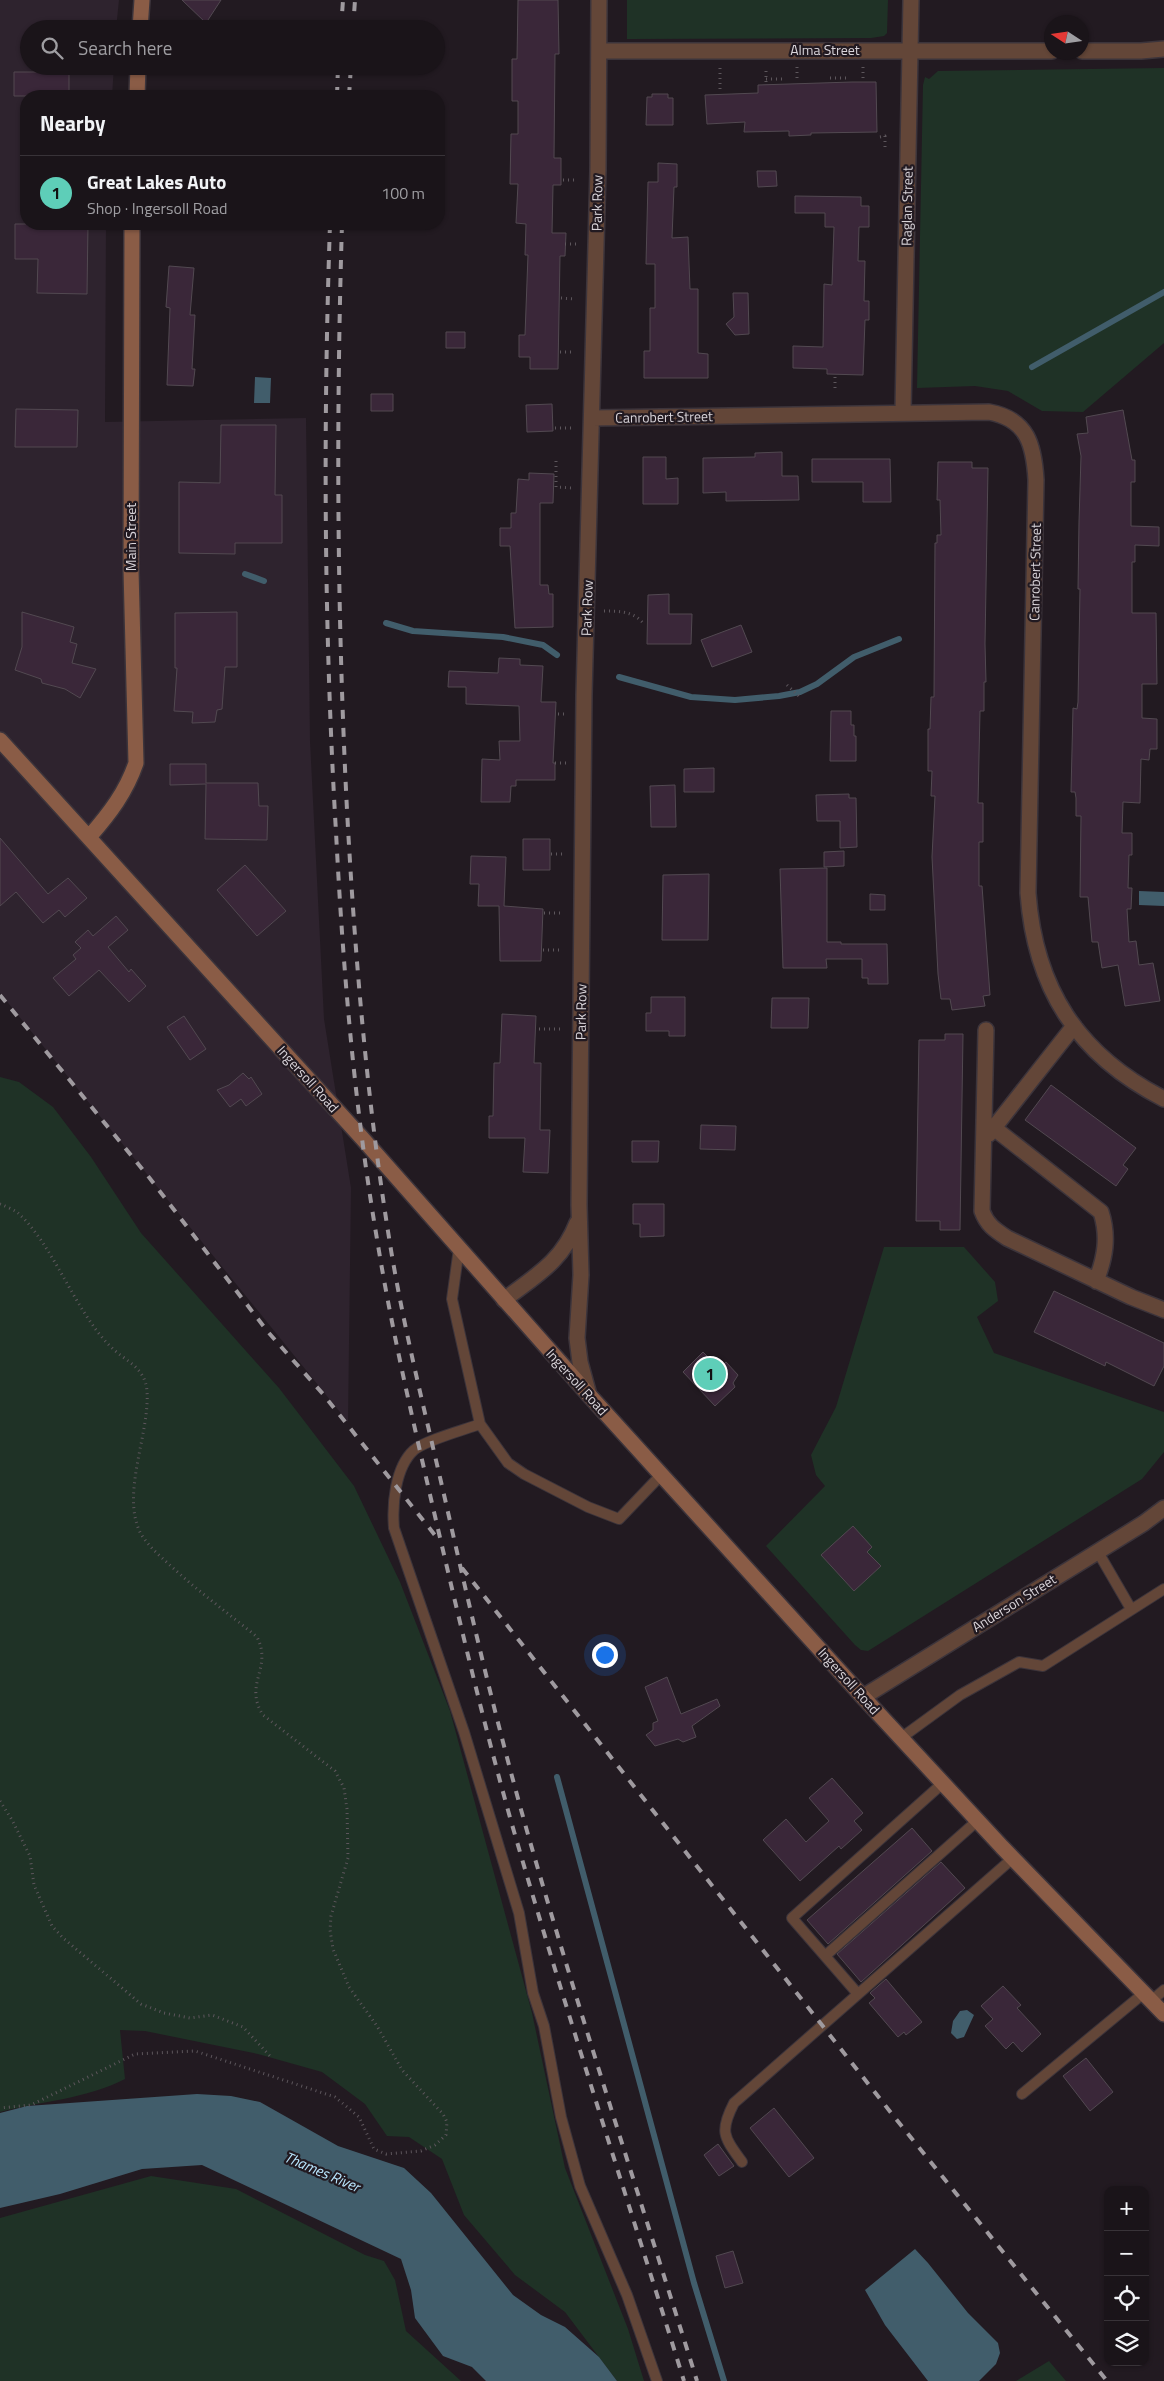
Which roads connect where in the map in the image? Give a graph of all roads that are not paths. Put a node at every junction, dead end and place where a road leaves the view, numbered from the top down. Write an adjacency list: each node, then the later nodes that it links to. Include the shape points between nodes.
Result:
1 (142, 0): 4 (main road)
2 (599, 0): 7 (street, Park Row)
3 (911, 0): 6 (street, Raglan Street)
4 (141, 20)
5 (1164, 49): 9 (street)
6 (911, 50): 7 (street, Alma Street); 8 (street, Alma Street); 13 (street, Raglan Street)
7 (599, 51): 14 (street, Park Row)
8 (1044, 51)
9 (1089, 51)
10 (138, 75): 11 (main road)
11 (137, 90)
12 (132, 230): 16 (main road, Main Street, via 131,570 136,763 112,812)
13 (903, 412): 14 (street, Canrobert Street); 17 (street, Canrobert Street, via 997,413 1013,421 1027,434 1035,457 1028,893 1040,964)
14 (592, 418): 22 (street, Park Row, via 584,695)
15 (0, 740): 16 (main road, Ingersoll Road)
16 (90, 836): 23 (main road, Ingersoll Road)
17 (1074, 1026): 19 (street, Canrobert Street, via 1114,1067); 20 (street)
18 (986, 1030): 21 (street)
19 (1164, 1099)
20 (994, 1128): 21 (street); 24 (street, via 1101,1212 1106,1243)
21 (984, 1141): 24 (street, via 982,1211 986,1221 1007,1238)
22 (579, 1215): 25 (street, Park Row, via 562,1253); 27 (street, Park Row, via 581,1275 577,1338)
23 (459, 1248): 25 (main road, Ingersoll Road); 28 (lane, via 452,1299)
24 (1096, 1281): 26 (street)
25 (504, 1300): 27 (main road, Ingersoll Road)
26 (1164, 1310)
27 (589, 1395): 29 (main road, Ingersoll Road)
28 (480, 1424): 29 (lane, via 508,1463 524,1474 619,1519); 46 (lane, via 414,1450 399,1479 394,1528 464,1732 519,1913 533,1993 544,2026 561,2117 580,2186 627,2295)
29 (662, 1474): 34 (main road, Ingersoll Road)
30 (1164, 1508): 31 (street, Anderson Street)
31 (1098, 1552): 33 (lane); 34 (street, Anderson Street)
32 (1164, 1589): 33 (lane)
33 (1131, 1609): 35 (lane, via 1043,1666 1019,1662 960,1695)
34 (863, 1697): 35 (main road, Ingersoll Road)
35 (902, 1738): 36 (main road, Ingersoll Road)
36 (943, 1783): 37 (main road, Ingersoll Road); 39 (lane, via 792,1918)
37 (977, 1821): 38 (main road, Ingersoll Road); 39 (lane)
38 (1013, 1858): 41 (lane); 42 (main road, Ingersoll Road)
39 (825, 1956): 41 (lane)
40 (1164, 1990): 42 (lane)
41 (858, 1994): 45 (lane, via 734,2103 726,2118 725,2137)
42 (1147, 1997): 43 (main road, Ingersoll Road); 44 (lane)
43 (1164, 2014)
44 (1022, 2094)
45 (742, 2162)
46 (656, 2381)

